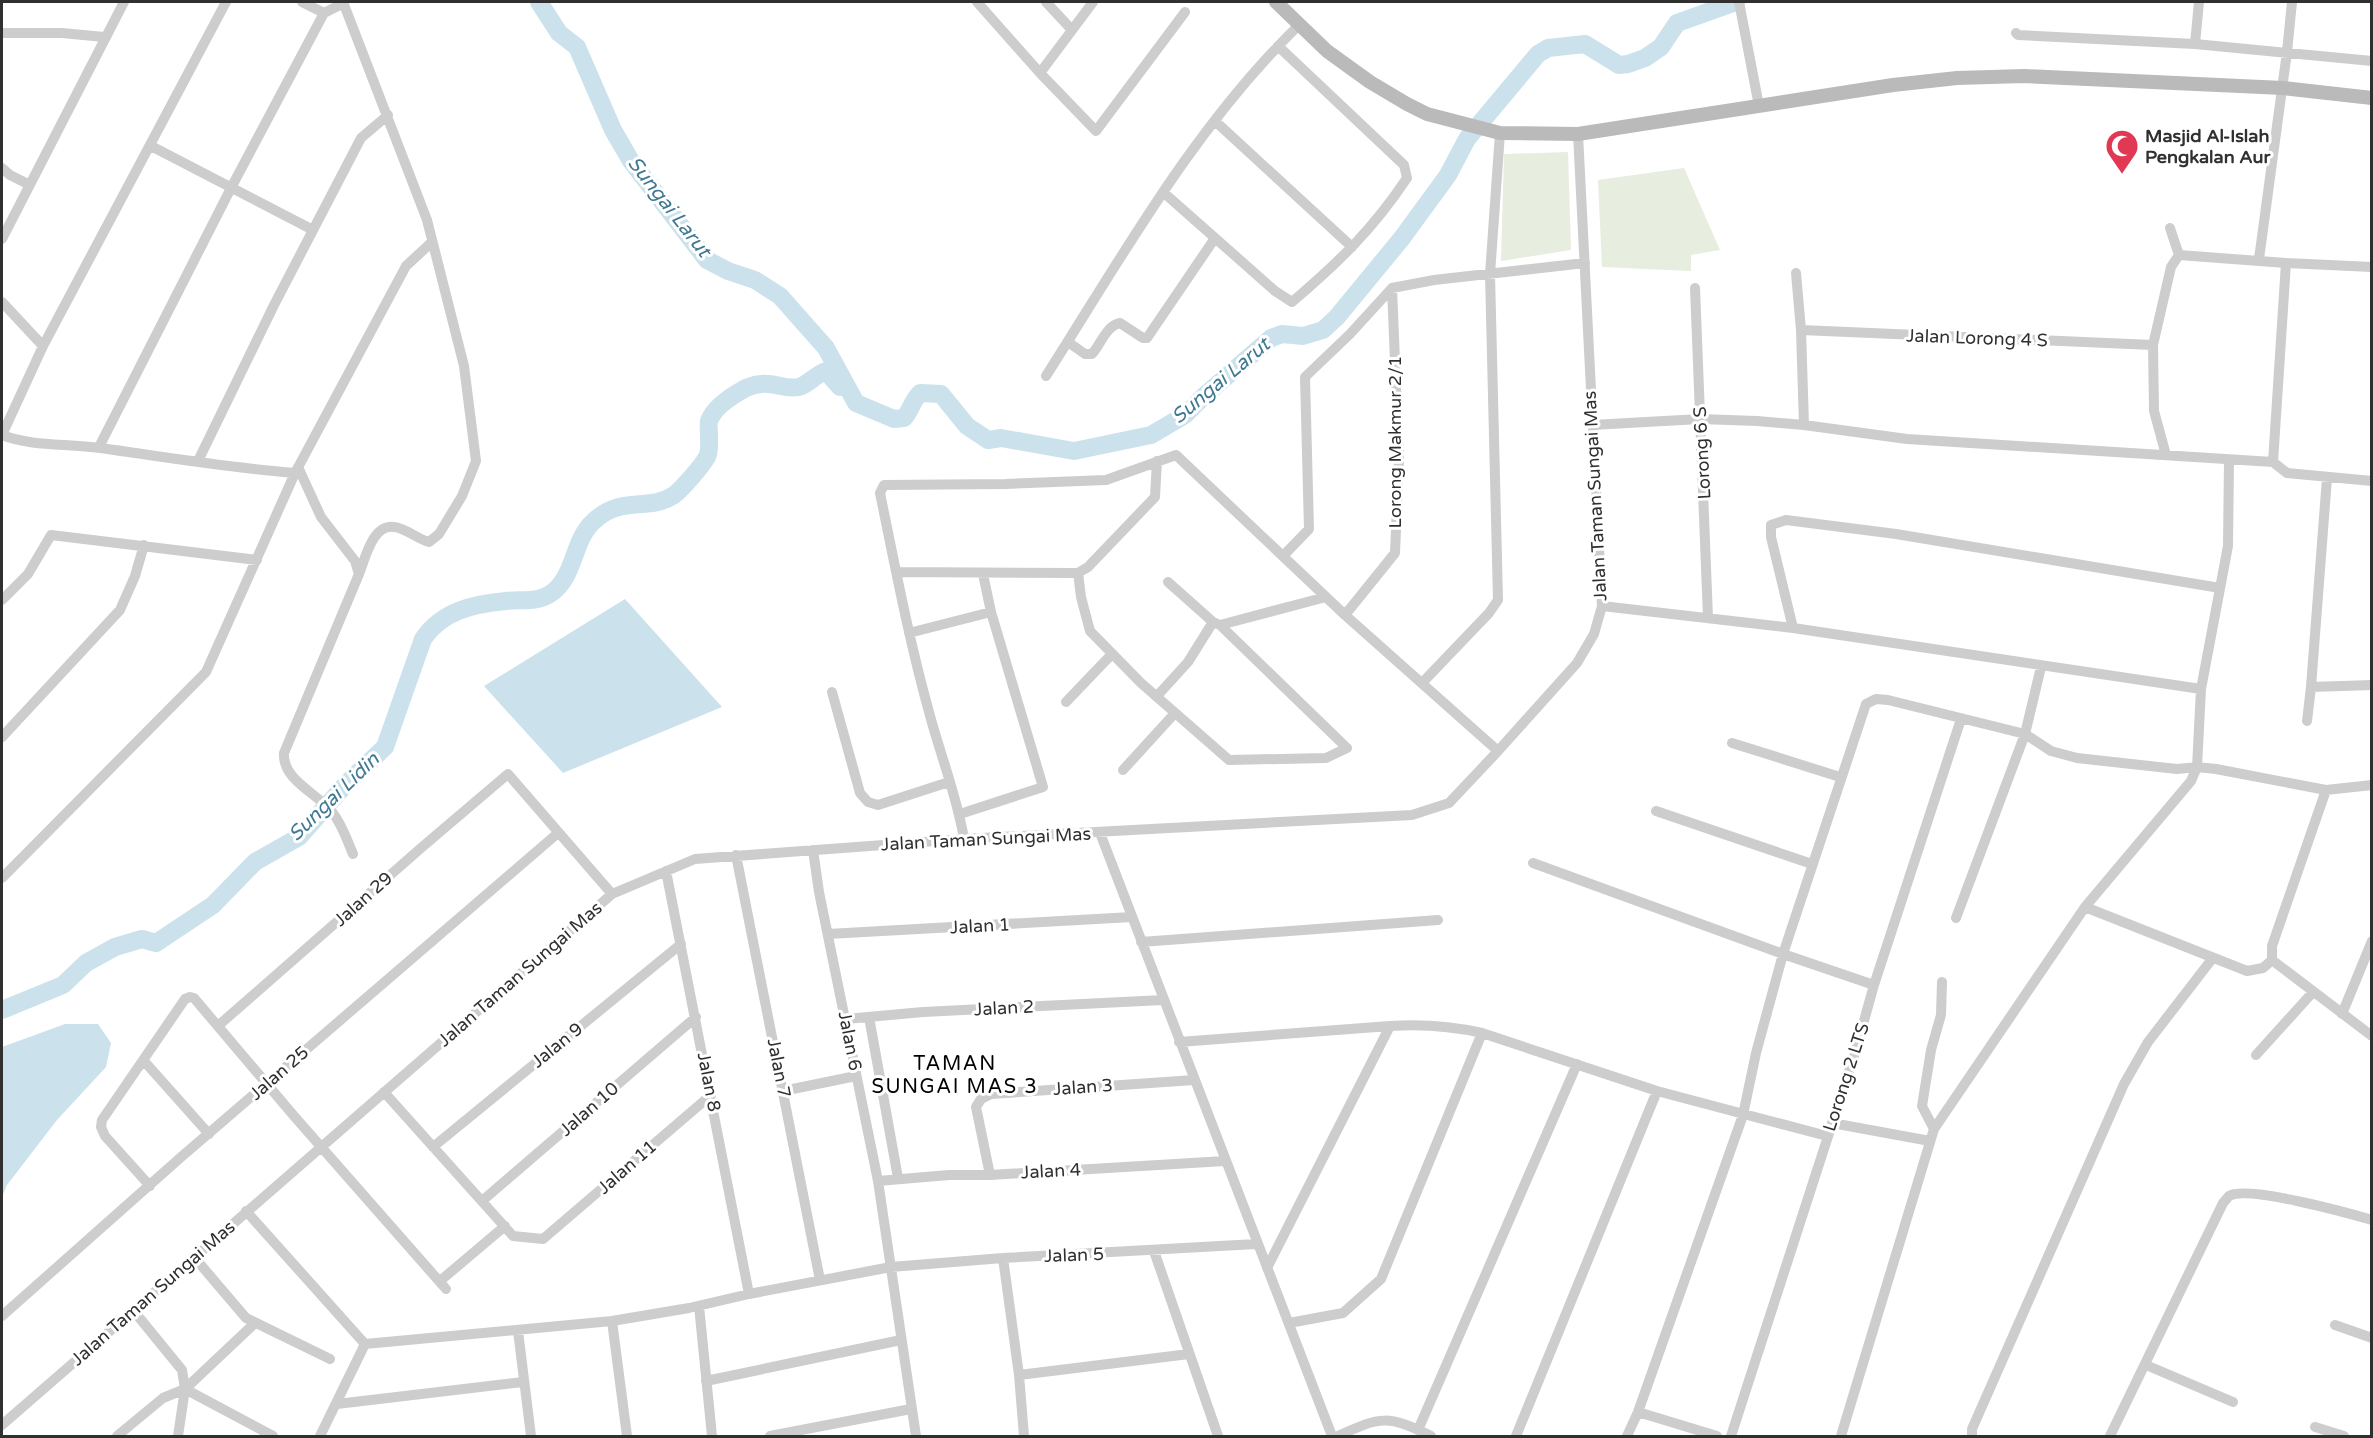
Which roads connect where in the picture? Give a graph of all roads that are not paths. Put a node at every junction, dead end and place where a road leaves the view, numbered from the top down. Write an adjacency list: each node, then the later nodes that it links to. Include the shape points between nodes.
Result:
1 (124, 2): 18 (street)
2 (226, 2): 31 (street)
3 (302, 2): 13 (street)
4 (344, 2): 13 (street); 27 (street)
5 (977, 2): 23 (street)
6 (1046, 2): 15 (street)
7 (1093, 2): 15 (street)
8 (1276, 2): 14 (street)
9 (2199, 2): 19 (street)
10 (2292, 2): 21 (street)
11 (1741, 7): 26 (street)
12 (1185, 12): 23 (street, via 1096,131)
13 (324, 13): 34 (street)
14 (1299, 25): 20 (street); 29 (street, via 1370,82 1427,114)
15 (1072, 30): 23 (street)
16 (2, 33): 18 (street)
17 (2016, 33): 19 (street)
18 (105, 37): 33 (street)
19 (2195, 44): 21 (street)
20 (1278, 46): 28 (street); 41 (street, via 1404,165 1407,178 1387,208)
21 (2288, 52): 22 (street); 24 (street)
22 (2372, 61)
23 (1040, 73)
24 (2283, 88): 25 (street); 26 (street, via 2024,76 1957,78); 43 (street)
25 (2372, 98)
26 (1759, 106): 30 (street)
27 (388, 115): 37 (street, via 361,138); 40 (street)
28 (1215, 121): 35 (street); 41 (street)
29 (1500, 133): 30 (street); 48 (street)
30 (1578, 134): 44 (street, Jalan Taman Sungai Mas)
31 (151, 146): 34 (street); 55 (street)
32 (2, 168): 33 (street)
33 (28, 184): 39 (street)
34 (231, 188): 37 (street); 61 (street)
35 (1162, 192): 38 (street); 53 (street)
36 (2170, 228): 42 (street)
37 (313, 230): 64 (street)
38 (1215, 238): 41 (street, via 1292,302); 53 (street, via 1146,338 1117,323 1092,354 1085,354)
39 (2, 239)
40 (432, 242): 67 (street, via 406,266); 75 (street, via 464,366 476,461 440,534 429,542 394,527 386,528 372,540)
41 (1352, 247)
42 (2179, 255): 43 (street); 54 (street, via 2171,267)
43 (2259, 259): 45 (street)
44 (1585, 263): 48 (street); 59 (street, Jalan Taman Sungai Mas)
45 (2286, 263): 46 (street); 66 (street)
46 (2372, 267)
47 (1796, 273): 52 (street)
48 (1490, 274): 49 (street); 90 (street, via 1498,600)
49 (1392, 288): 71 (street, via 1305,377 1309,529); 83 (street, Lorong Makmur 2/1, via 1399,459 1395,553)
50 (1695, 288): 57 (street, Lorong 6 S)
51 (2, 302): 55 (street)
52 (1801, 330): 54 (street, Jalan Lorong 4 S); 58 (street)
53 (1068, 342): 56 (street)
54 (2153, 345): 62 (street, via 2154,411)
55 (44, 346): 60 (street)
56 (1046, 376)
57 (1700, 419): 58 (street); 59 (street); 84 (street, Lorong 6 S)
58 (1804, 424): 62 (street, via 1907,439)
59 (1592, 425): 81 (street, Jalan Taman Sungai Mas)
60 (2, 435): 61 (street, via 23,442)
61 (99, 447): 64 (street)
62 (2166, 455): 63 (street)
63 (2229, 460): 66 (street); 78 (street, via 2228,546)
64 (198, 461): 67 (street, via 247,469)
65 (1157, 461): 71 (street, via 1176,455); 73 (street, via 1106,480 884,486 880,493); 74 (street, via 1155,497)
66 (2273, 462): 68 (street, via 2288,473)
67 (297, 470): 72 (street); 75 (street, via 321,517 355,561)
68 (2327, 478): 69 (street); 92 (street)
69 (2372, 481)
70 (144, 545): 72 (street); 80 (street, via 51,535 28,574); 101 (street, via 120,610)
71 (1284, 555): 79 (street)
72 (257, 560): 121 (street, via 206,672)
73 (897, 572): 76 (street); 87 (street)
74 (1078, 573): 76 (street); 88 (street, via 1090,631)
75 (359, 574): 116 (street, via 284,753 286,768 333,812)
76 (983, 574): 82 (street)
77 (1168, 582): 85 (street)
78 (2220, 588): 86 (street, via 1896,534 1786,520 1771,525 1771,537); 93 (street)
79 (1326, 597): 83 (street); 85 (street)
80 (2, 600)
81 (1602, 606): 84 (street); 103 (street, Jalan Taman Sungai Mas, via 1594,634 1577,663)
82 (991, 612): 87 (street); 111 (street, via 1043,787)
83 (1345, 615): 90 (street)
84 (1708, 618): 86 (street)
85 (1216, 624): 95 (street); 97 (street, via 1347,748 1326,758 1234,761)
86 (1793, 628): 89 (street)
87 (909, 633): 107 (street)
88 (1111, 655): 95 (street); 96 (street)
89 (2041, 667): 93 (street); 100 (street)
90 (1422, 683): 103 (street)
91 (2372, 685): 92 (street)
92 (2311, 687): 99 (street)
93 (2201, 689): 104 (street)
94 (832, 692): 107 (street, via 860,794 868,801 878,806)
95 (1157, 696): 97 (street)
96 (1066, 702)
97 (1175, 713): 105 (street)
98 (1961, 719): 100 (street); 106 (street, via 1876,699 1866,704); 135 (street, Lorong 2 LTS)
99 (2307, 721)
100 (2025, 734): 104 (street, via 2051,752 2077,758 2177,769); 125 (street)
101 (2, 736)
102 (1732, 743): 106 (street)
103 (1498, 751): 113 (street, Jalan Taman Sungai Mas, via 1449,803 1412,815)
104 (2197, 767): 109 (street); 123 (street, via 2192,781)
105 (1124, 770)
106 (1840, 777): 119 (street)
107 (949, 782): 111 (street)
108 (2372, 785): 109 (street)
109 (2326, 790): 133 (street, via 2272,946)
110 (1656, 811): 119 (street)
111 (960, 814): 114 (street)
112 (558, 833): 122 (street); 142 (street, Jalan 29, via 508,774); 152 (street, Jalan 25)
113 (1100, 833): 114 (street, Jalan Taman Sungai Mas); 124 (street)
114 (964, 839): 115 (street, Jalan Taman Sungai Mas)
115 (813, 850): 117 (street, Jalan Taman Sungai Mas); 127 (street, Jalan 6)
116 (353, 854)
117 (736, 855): 120 (street, Jalan Taman Sungai Mas, via 695,859); 154 (street, Jalan 7)
118 (1533, 862): 131 (street)
119 (1812, 864): 131 (street)
120 (666, 871): 122 (street, Jalan Taman Sungai Mas); 130 (street, Jalan 8)
121 (2, 878)
122 (612, 894): 155 (street, Jalan Taman Sungai Mas)
123 (2085, 907): 132 (street); 159 (street)
124 (1132, 917): 127 (street, Jalan 1); 129 (street)
125 (1956, 918)
126 (1438, 920): 129 (street)
127 (828, 934): 141 (street, Jalan 6)
128 (2372, 941): 138 (street)
129 (1141, 942): 137 (street)
130 (681, 944): 139 (street, Jalan 8); 164 (street, Jalan 9)
131 (1783, 954): 135 (street); 157 (street)
132 (2212, 959): 133 (street, via 2247,971 2263,968); 226 (street, via 2148,1042 2124,1084 1972,1429)
133 (2272, 960): 136 (street)
134 (1942, 982): 159 (street, via 1941,1015 1922,1106)
135 (1874, 985): 158 (street, Lorong 2 LTS)
136 (2313, 993): 138 (street); 147 (street)
137 (1163, 1000): 140 (street, Jalan 2); 146 (street)
138 (2342, 1014): 145 (street)
139 (696, 1017): 156 (street, Jalan 8); 170 (street, Jalan 10)
140 (869, 1017): 141 (street, Jalan 2); 167 (street)
141 (846, 1018): 150 (street, Jalan 6)
142 (219, 1025): 148 (street, via 194,998 185,999); 152 (street)
143 (1390, 1026): 144 (street, via 1456,1027); 146 (street); 179 (street)
144 (1482, 1033): 149 (street); 187 (street, via 1381,1279 1343,1313)
145 (2372, 1036)
146 (1179, 1042): 151 (street)
147 (2256, 1055)
148 (144, 1061): 160 (street); 169 (street, via 109,1108 100,1127)
149 (1577, 1064): 153 (street); 206 (street)
150 (856, 1076): 154 (street); 168 (street, Jalan 6)
151 (1194, 1080): 165 (street); 166 (street, Jalan 3, via 991,1094 976,1107)
152 (267, 1084): 160 (street, Jalan 25); 163 (street)
153 (1657, 1090): 157 (street); 222 (street)
154 (783, 1091): 180 (street, Jalan 7)
155 (384, 1092): 163 (street, Jalan Taman Sungai Mas); 164 (street)
156 (711, 1095): 173 (street, Jalan 11, via 543,1239 513,1236); 181 (street, Jalan 8)
157 (1743, 1114): 161 (street); 203 (street)
158 (1832, 1123): 161 (street, Lorong 2 LTS); 162 (street)
159 (1934, 1129): 162 (street)
160 (209, 1134): 169 (street, Jalan 25)
161 (1827, 1136): 225 (street, Lorong 2 LTS)
162 (1930, 1141): 207 (street)
163 (322, 1146): 171 (street, Jalan Taman Sungai Mas); 173 (street, via 443,1285)
164 (433, 1147): 170 (street)
165 (1225, 1161): 166 (street, Jalan 4); 174 (street)
166 (990, 1175): 167 (street, Jalan 4)
167 (898, 1178): 168 (street, Jalan 4)
168 (878, 1181): 178 (street, Jalan 6)
169 (150, 1186): 184 (street, Jalan 25)
170 (482, 1201): 173 (street)
171 (246, 1212): 176 (street, Jalan Taman Sungai Mas); 192 (street)
172 (2372, 1220): 195 (street, via 2301,1202 2240,1193 2228,1196)
173 (505, 1226)
174 (1256, 1244): 175 (street, Jalan 5); 179 (street)
175 (1154, 1251): 177 (street, Jalan 5); 193 (street)
176 (194, 1257): 183 (street, Jalan Taman Sungai Mas); 186 (street, via 246,1318)
177 (1003, 1258): 178 (street, Jalan 5); 196 (street)
178 (891, 1267): 180 (street, Jalan 5); 191 (street, Jalan 6)
179 (1267, 1268): 187 (street)
180 (820, 1280): 181 (street, Jalan 5)
181 (749, 1294): 182 (street, Jalan 5)
182 (699, 1306): 185 (street, Jalan 5); 197 (street)
183 (133, 1310): 199 (street, via 182,1370); 204 (street, Jalan Taman Sungai Mas)
184 (2, 1316)
185 (612, 1321): 189 (street, Jalan 5); 213 (street)
186 (255, 1323): 194 (street); 199 (street)
187 (1289, 1323): 219 (street)
188 (2335, 1325): 190 (street)
189 (518, 1331): 192 (street, Jalan 5); 198 (street)
190 (2372, 1338)
191 (901, 1340): 197 (street); 202 (street, Jalan 6)
192 (365, 1344): 201 (street)
193 (1189, 1354): 196 (street); 218 (street)
194 (330, 1359)
195 (2145, 1365): 200 (street); 227 (street)
196 (1019, 1375): 217 (street)
197 (706, 1381): 214 (street)
198 (523, 1382): 201 (street); 212 (street)
199 (185, 1389): 208 (street, via 164,1398); 209 (street); 210 (street)
200 (2233, 1402)
201 (337, 1404): 211 (street)
202 (911, 1409): 215 (street); 216 (street, Jalan 6)
203 (1638, 1412): 223 (street); 224 (street)
204 (2, 1425)
205 (2315, 1427): 228 (street)
206 (1418, 1430): 220 (street, via 1379,1419); 221 (street)
207 (1843, 1436)
208 (117, 1437)
209 (178, 1437)
210 (273, 1437)
211 (320, 1437)
212 (531, 1437)
213 (627, 1437)
214 (712, 1437)
215 (770, 1437)
216 (916, 1437)
217 (1024, 1437)
218 (1218, 1437)
219 (1332, 1437)
220 (1338, 1437)
221 (1431, 1437)
222 (1516, 1437)
223 (1627, 1437)
224 (1717, 1437)
225 (1731, 1437)
226 (1972, 1437)
227 (2110, 1437)
228 (2344, 1437)

